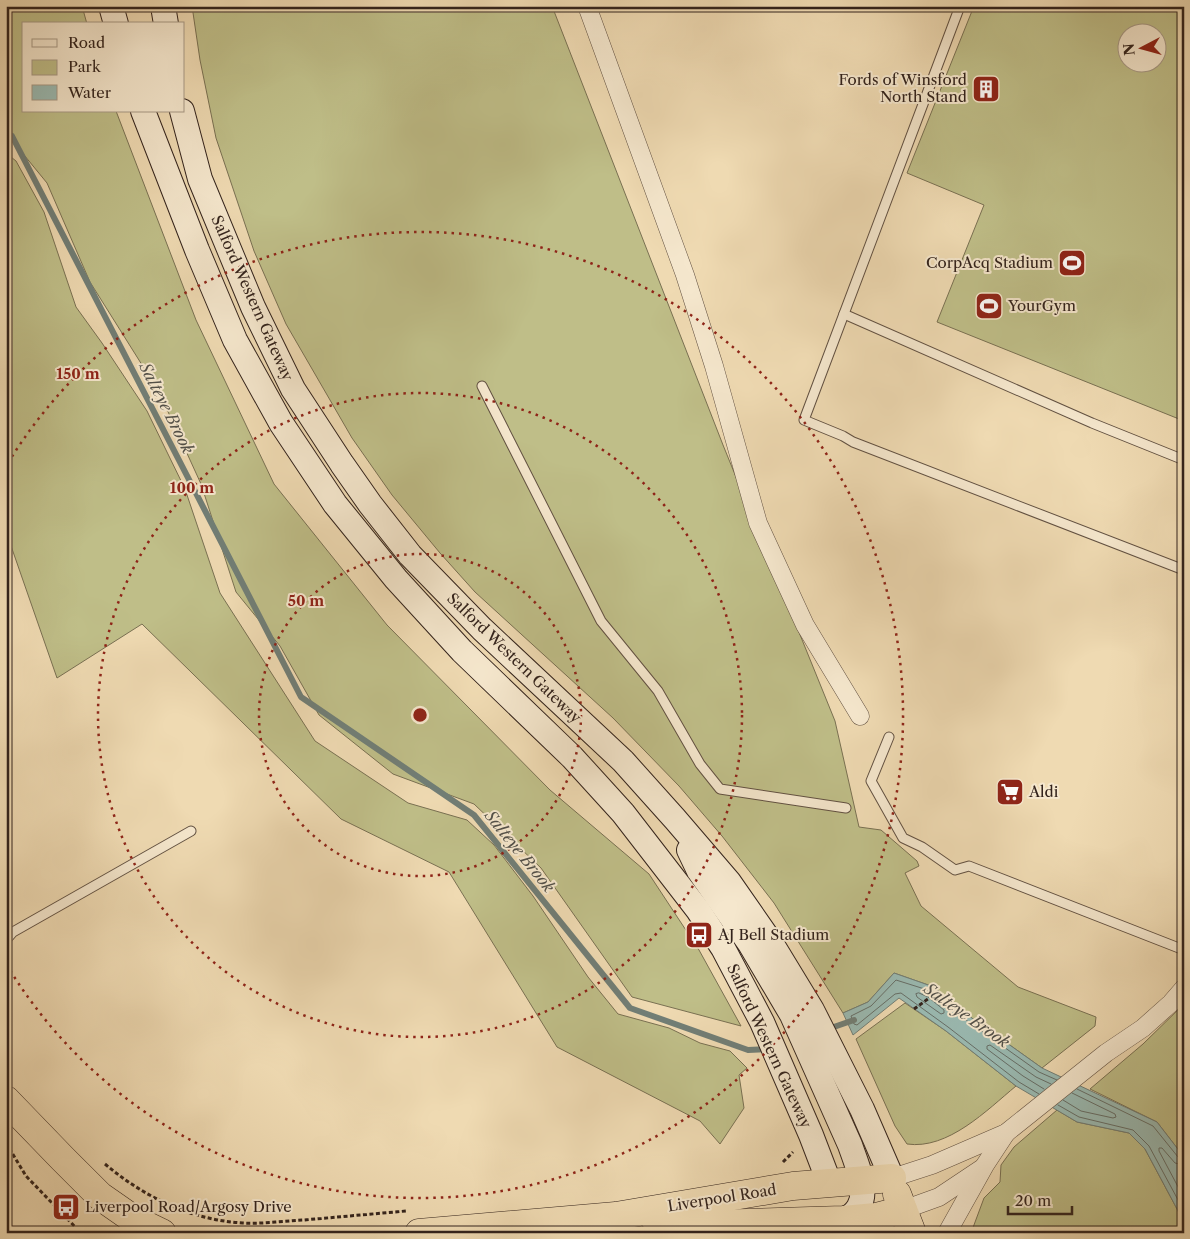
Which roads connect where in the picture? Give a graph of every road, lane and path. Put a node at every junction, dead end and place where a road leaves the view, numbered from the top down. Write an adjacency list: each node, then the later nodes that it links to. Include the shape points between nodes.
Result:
1 (111, 6): 5 (street)
2 (164, 6): 6 (street)
3 (587, 6): 13 (street, via 684,275 714,366 758,523 805,625)
4 (960, 6): 9 (lane)
5 (115, 22)
6 (166, 22)
7 (143, 112): 31 (street, Salford Western Gateway, via 235,340 280,423 335,504 396,579 462,651 572,757 623,813 698,910 762,1022)
8 (182, 112): 22 (street, Salford Western Gateway, via 200,179 253,307 293,389 370,504 410,555 482,629 623,761 675,819 728,882 770,941)
9 (844, 314): 11 (lane); 12 (lane, via 804,420)
10 (482, 386): 15 (lane, via 601,621 658,691 700,764 720,789)
11 (1184, 460)
12 (1184, 570)
13 (860, 716)
14 (889, 737): 18 (lane, via 871,781 900,834 908,842 922,847 954,870 969,866)
15 (846, 808)
16 (191, 831): 17 (lane, via 13,932)
17 (6, 940)
18 (1184, 950)
19 (1184, 988): 24 (street, via 1143,1028 1106,1053)
20 (938, 992): 21 (path)
21 (914, 1009)
22 (802, 1013): 30 (street, Salford Western Gateway, via 836,1055); 32 (street, via 812,1061 850,1146)
23 (6, 1100): 40 (highway, via 100,1196 133,1219)
24 (1006, 1133): 29 (street); 30 (street, via 932,1165)
25 (6, 1143): 39 (path, via 26,1176)
26 (794, 1149): 28 (path)
27 (104, 1163): 35 (path, via 127,1181 170,1205 226,1221)
28 (780, 1164)
29 (985, 1165): 34 (street); 42 (street)
30 (892, 1178): 32 (highway, Liverpool Road); 34 (highway); 36 (highway, via 877,1196)
31 (829, 1182): 32 (highway, Liverpool Road); 33 (highway, Liverpool Road); 37 (highway)
32 (861, 1182): 37 (street, via 858,1210)
33 (616, 1216): 37 (highway, Liverpool Road, via 713,1224); 38 (highway, Liverpool Road); 41 (highway)
34 (908, 1221): 36 (highway, Liverpool Road)
35 (415, 1222): 38 (highway, Liverpool Road)
36 (878, 1225): 37 (highway, Liverpool Road)
37 (846, 1226)
38 (506, 1229)
39 (81, 1233)
40 (162, 1233)
41 (687, 1233)
42 (947, 1233)

